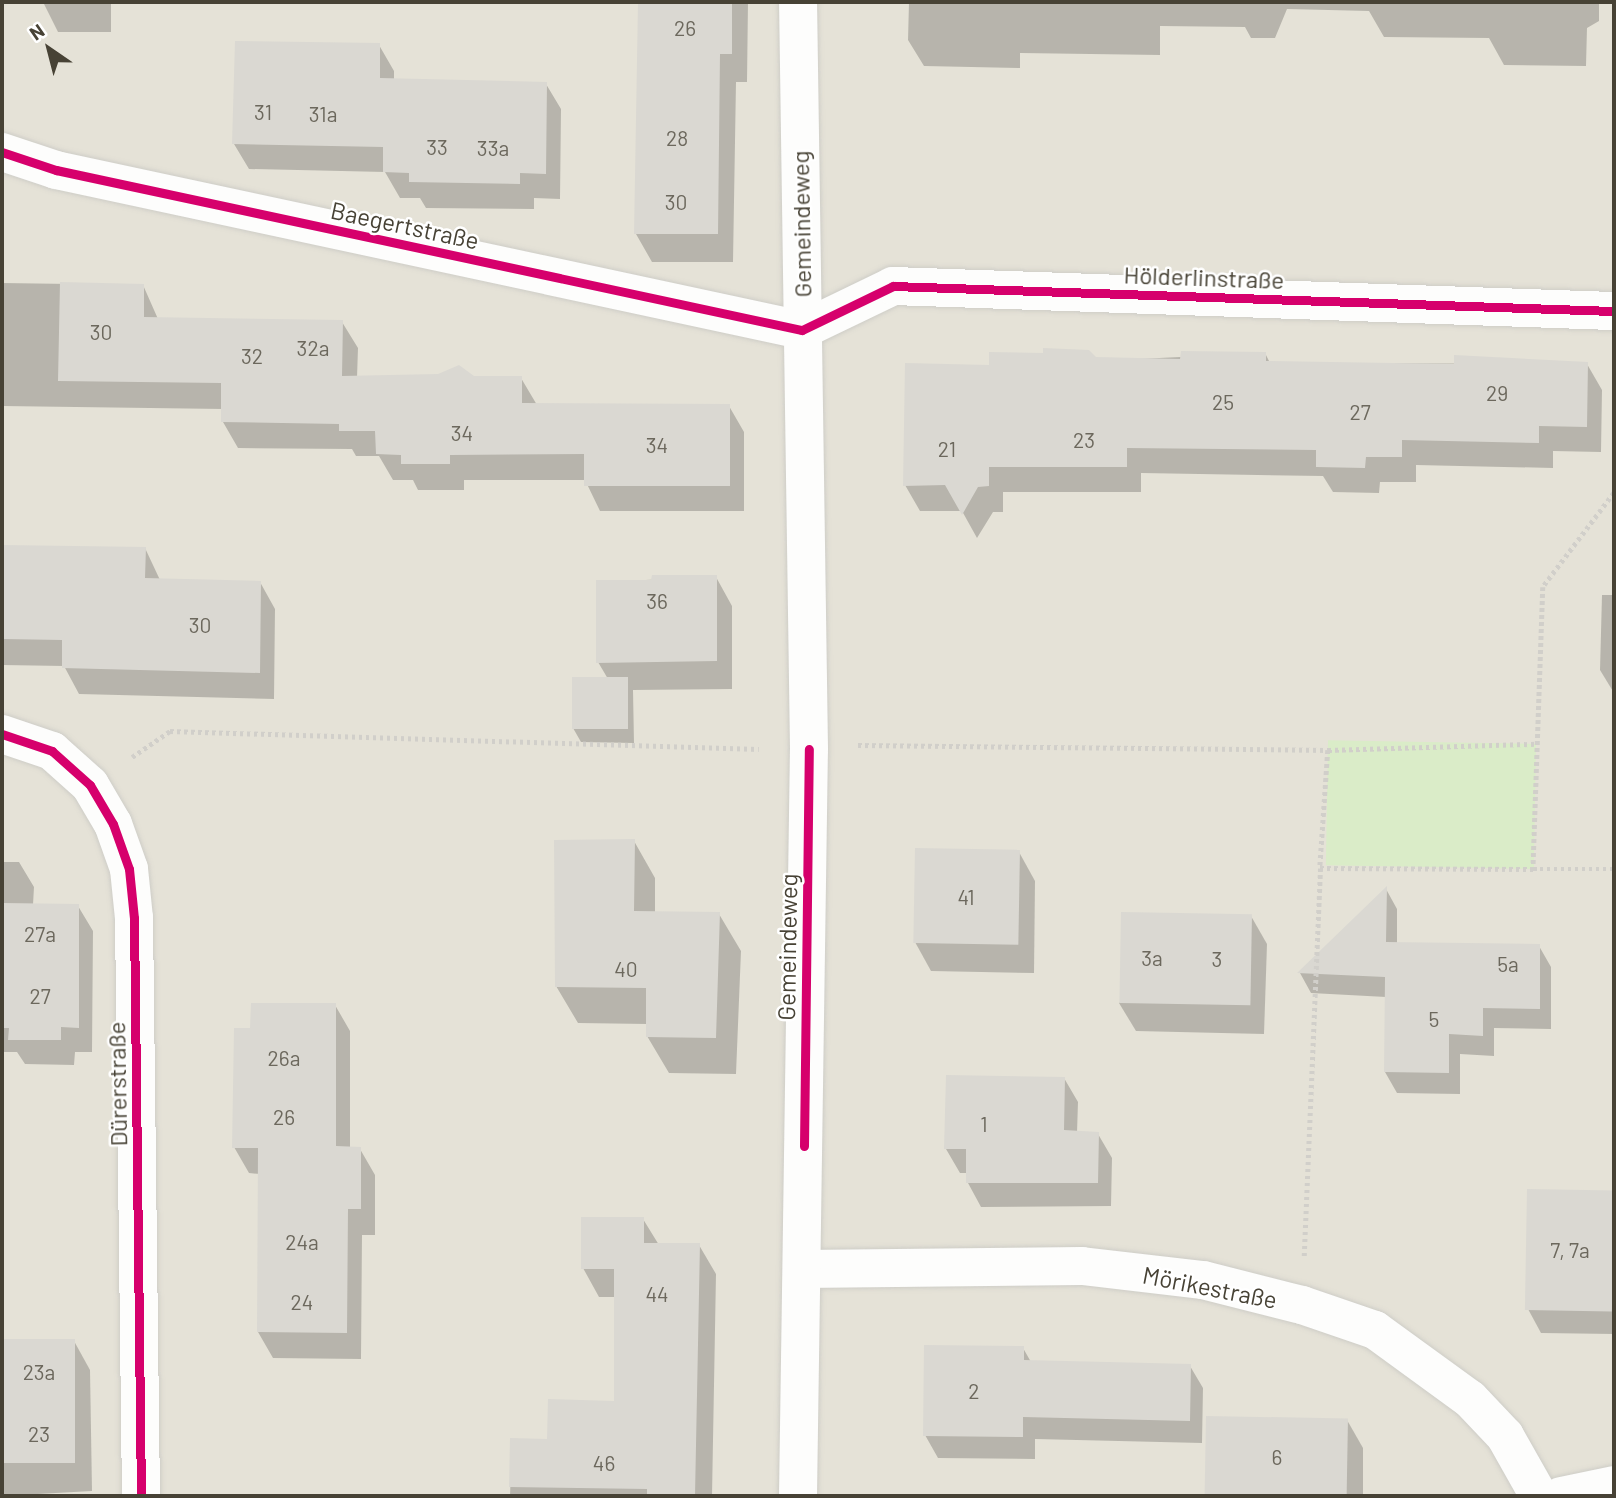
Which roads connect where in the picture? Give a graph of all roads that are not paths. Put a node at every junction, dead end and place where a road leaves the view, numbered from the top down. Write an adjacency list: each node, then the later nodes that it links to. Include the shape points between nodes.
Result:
1 (798, 2): 4 (street, Gemeindeweg)
2 (2, 152): 4 (street, Baegertstraße, via 56,170)
3 (1614, 311): 4 (street, Hölderlinstraße, via 893,286)
4 (802, 330): 6 (street, Gemeindeweg, via 808,749)
5 (2, 734): 8 (street, Dürerstraße, via 52,751 90,785 113,824 130,869)
6 (803, 1269): 9 (street, Gemeindeweg); 10 (street, Mörikestraße, via 1082,1266 1203,1280 1302,1305 1375,1330 1470,1399 1505,1436)
7 (1614, 1485): 11 (street)
8 (141, 1496)
9 (798, 1496)
10 (1539, 1496)
11 (1561, 1496)

